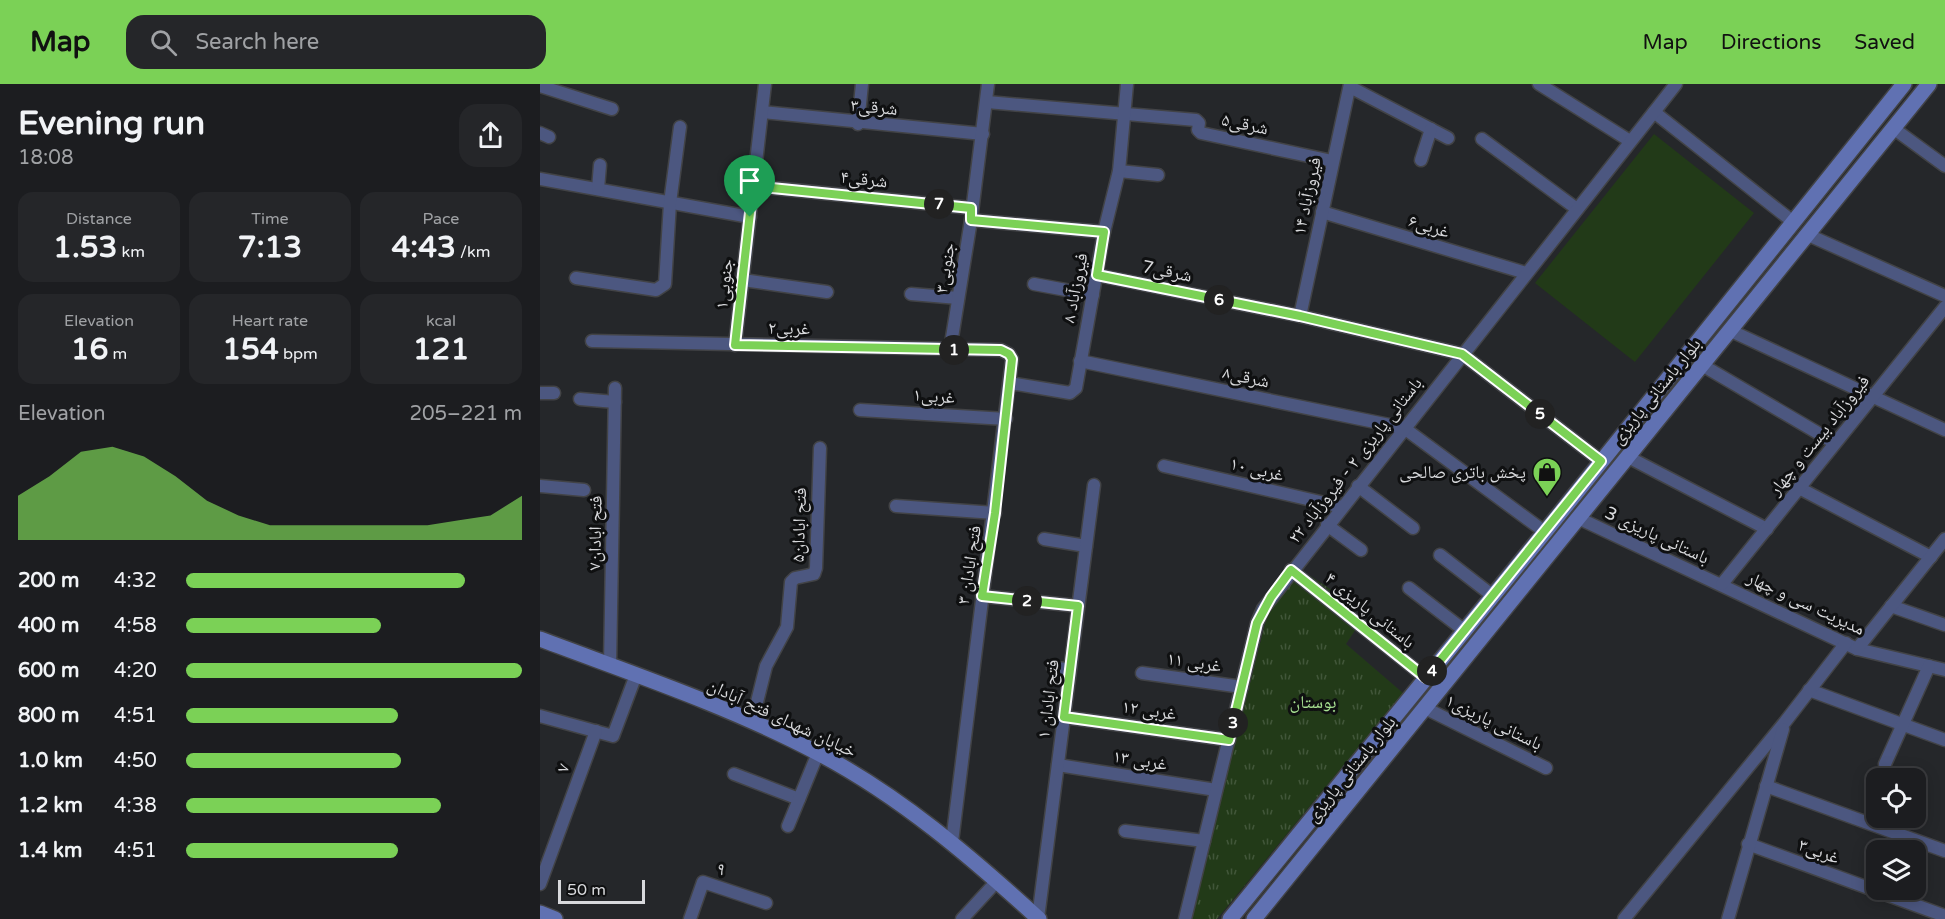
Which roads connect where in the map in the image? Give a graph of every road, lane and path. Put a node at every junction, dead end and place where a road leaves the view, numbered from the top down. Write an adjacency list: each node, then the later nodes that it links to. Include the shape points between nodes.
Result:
1 (765, 84): 13 (street, جنوبی۱)
2 (862, 84): 16 (street)
3 (988, 84): 11 (street, جنوبی۳)
4 (1127, 84): 14 (street, فیروزآباد ۸)
5 (1539, 84): 23 (street)
6 (1676, 84): 15 (street, باستانی پاریزی ۲ - فیروزآباد ۲۲)
7 (1929, 84): 18 (main road, بلوار باستانی پاریزی)
8 (540, 86): 12 (street)
9 (1350, 86): 19 (street); 25 (street, فیروزآباد ۱۴)
10 (1899, 86): 38 (main road, بلوار باستانی پاریزی)
11 (987, 102): 14 (street); 20 (street, جنوبی۳)
12 (612, 109)
13 (762, 112): 16 (street, شرقی۳); 31 (street, جنوبی۱)
14 (1126, 112): 25 (street, شرقی۵, via 1196,120 1201,133); 28 (street, فیروزآباد ۸)
15 (1654, 112): 23 (street, باستانی پاریزی ۲ - فیروزآباد ۲۲); 38 (street)
16 (858, 124): 20 (street, شرقی۳)
17 (680, 127): 33 (street)
18 (1893, 128): 27 (street); 40 (main road, بلوار باستانی پاریزی)
19 (1431, 129): 21 (street); 24 (street)
20 (983, 134): 36 (street, جنوبی۳)
21 (1448, 138)
22 (1482, 140): 34 (street)
23 (1630, 141): 34 (street, باستانی پاریزی ۲ - فیروزآباد ۲۲)
24 (1421, 160)
25 (1332, 161): 35 (street, فیروزآباد ۱۴)
26 (600, 165): 32 (street)
27 (1945, 166)
28 (1119, 171): 29 (street); 39 (street, فیروزآباد ۸)
29 (1158, 175)
30 (540, 179): 32 (street)
31 (753, 186): 36 (street, شرقی۴); 37 (street, جنوبی۱)
32 (598, 189): 33 (street)
33 (670, 203): 37 (street); 43 (street, via 662,288)
34 (1577, 209): 41 (street, باستانی پاریزی ۲ - فیروزآباد ۲۲)
35 (1322, 212): 41 (street, غربی۶); 52 (street, فیروزآباد ۱۴)
36 (971, 214): 39 (street); 50 (street, جنوبی۳)
37 (750, 217): 44 (street, جنوبی۱)
38 (1792, 221): 74 (main road, بلوار باستانی پاریزی)
39 (1104, 232): 42 (street, فیروزآباد ۸)
40 (1806, 234): 49 (street); 53 (main road, بلوار باستانی پاریزی)
41 (1526, 273): 57 (street, باستانی پاریزی ۲ - فیروزآباد ۲۲)
42 (1097, 275): 48 (street, فیروزآباد ۸); 52 (street, شرقی7)
43 (576, 278)
44 (743, 280): 46 (street); 55 (street, جنوبی۱)
45 (1034, 284): 48 (street)
46 (827, 292)
47 (911, 294): 50 (street)
48 (1093, 296): 58 (street, فیروزآباد ۸)
49 (1945, 296)
50 (958, 298): 56 (street, جنوبی۳)
51 (1945, 307): 64 (street, فیروزآباد بیست و چهار)
52 (1300, 316): 57 (street, شرقی7)
53 (1729, 330): 59 (main road, بلوار باستانی پاریزی); 64 (street)
54 (592, 341): 55 (street, غربی۲)
55 (735, 345): 56 (street, غربی۲)
56 (950, 350): 60 (street, فتح ابادان ۳, via 1001,350 1009,354)
57 (1462, 354): 69 (street, باستانی پاریزی ۲ - فیروزآباد ۲۲); 74 (street)
58 (1080, 361): 60 (street, فیروزآباد ۸, via 1074,392); 69 (street, شرقی۸)
59 (1702, 365): 71 (street); 73 (main road, بلوار باستانی پاریزی)
60 (1010, 383): 68 (street, فتح ابادان ۳)
61 (615, 388): 66 (street, فتح ابادان۷)
62 (540, 393): 63 (street)
63 (554, 393)
64 (1872, 398): 70 (street); 71 (street, فیروزآباد بیست و چهار)
65 (580, 399): 66 (street)
66 (615, 402): 105 (street, فتح ابادان۷)
67 (860, 410): 68 (street, غربی۱)
68 (1006, 419): 83 (street, فتح ابادان ۳)
69 (1404, 428): 78 (street, باستانی پاریزی ۲ - فیروزآباد ۲۲); 88 (street)
70 (1945, 430)
71 (1835, 443): 79 (street, فیروزآباد بیست و چهار)
72 (820, 448): 118 (street, فتح ابادان۵, via 816,568 814,574 791,582 787,627 766,666)
73 (1628, 457): 84 (main road, بلوار باستانی پاریزی); 87 (street)
74 (1601, 461): 88 (main road, بلوار باستانی پاریزی)
75 (1164, 466): 82 (street, غربی ۱۰)
76 (1094, 485): 90 (street, فتح ابادان ۱)
77 (540, 486): 80 (street)
78 (1358, 486): 82 (street, باستانی پاریزی ۲ - فیروزآباد ۲۲); 86 (street)
79 (1799, 488): 87 (street, فیروزآباد بیست و چهار); 91 (street)
80 (584, 490)
81 (896, 506): 83 (street)
82 (1342, 507): 85 (street, باستانی پاریزی ۲ - فیروزآباد ۲۲)
83 (995, 513): 97 (street, فتح ابادان ۳)
84 (1578, 518): 95 (street, باستانی پاریزی 3); 115 (main road, بلوار باستانی پاریزی)
85 (1327, 525): 92 (street); 94 (street, باستانی پاریزی ۲ - فیروزآباد ۲۲)
86 (1413, 528)
87 (1767, 529): 95 (street, فیروزآباد بیست و چهار)
88 (1545, 532): 98 (main road, بلوار باستانی پاریزی)
89 (1044, 539): 90 (street)
90 (1086, 546): 99 (street, فتح ابادان ۱)
91 (1940, 549): 100 (street)
92 (1361, 550)
93 (1440, 555): 98 (street)
94 (1291, 570): 112 (street, باستانی پاریزی ۴); 113 (street, باستانی پاریزی ۲ - فیروزآباد ۲۲, via 1263,609)
95 (1722, 584): 104 (street, مدیریت سی و چهار)
96 (1409, 588): 102 (street)
97 (982, 596): 99 (street); 135 (street, فتح ابادان ۳)
98 (1493, 596): 102 (main road, بلوار باستانی پاریزی)
99 (1078, 606): 108 (street, فتح ابادان ۱)
100 (1891, 606): 101 (street); 104 (street)
101 (1945, 625)
102 (1465, 631): 112 (main road, بلوار باستانی پاریزی)
103 (540, 639): 105 (main road, خیابان شهدای فتح آبادان)
104 (1851, 646): 106 (street, مدیریت سی و چهار); 114 (street)
105 (610, 665): 111 (main road, خیابان شهدای فتح آبادان)
106 (1929, 666): 109 (street, مدیریت سی و چهار); 120 (street)
107 (1053, 668): 108 (street)
108 (1070, 669): 117 (street, فتح ابادان ۱)
109 (1945, 670)
110 (1142, 673): 113 (street, غربی ۱۱)
111 (636, 675): 118 (main road, خیابان شهدای فتح آبادان); 121 (street, via 613,736)
112 (1426, 678): 148 (main road, بلوار باستانی پاریزی)
113 (1242, 687): 122 (street, باستانی پاریزی ۲ - فیروزآباد ۲۲)
114 (1809, 690): 119 (street); 120 (street)
115 (1425, 708): 127 (street, باستانی پاریزی۱); 149 (main road, بلوار باستانی پاریزی)
116 (540, 716): 121 (street)
117 (1064, 717): 122 (street, غربی ۱۲); 126 (street, فتح ابادان ۱)
118 (753, 722): 124 (main road, خیابان شهدای فتح آبادان)
119 (1785, 722): 129 (street); 150 (street)
120 (1903, 725): 123 (street); 125 (street)
121 (596, 731): 139 (street, ۷)
122 (1229, 740): 130 (street, باستانی پاریزی ۲ - فیروزآباد ۲۲)
123 (1945, 740)
124 (818, 753): 131 (street); 135 (main road, خیابان شهدای فتح آبادان, via 874,786)
125 (1886, 764)
126 (1058, 765): 130 (street, غربی ۱۳); 143 (street, فتح ابادان ۱)
127 (1546, 768)
128 (734, 774): 131 (street)
129 (1766, 786): 136 (street); 137 (street)
130 (1216, 790): 134 (street, باستانی پاریزی ۲ - فیروزآباد ۲۲)
131 (800, 799): 132 (street)
132 (788, 826)
133 (1125, 831): 134 (street)
134 (1204, 841): 147 (street, باستانی پاریزی ۲ - فیروزآباد ۲۲)
135 (952, 842): 138 (main road, خیابان شهدای فتح آبادان)
136 (1748, 844): 142 (street, غربی۳); 151 (street)
137 (1945, 851)
138 (997, 881): 143 (main road, خیابان شهدای فتح آبادان); 146 (street)
139 (540, 884)
140 (766, 903): 145 (street, ۹, via 703,882)
141 (540, 913): 144 (main road)
142 (1945, 916)
143 (1039, 918)
144 (555, 919)
145 (690, 919)
146 (962, 919)
147 (1185, 919)
148 (1230, 919)
149 (1254, 919)
150 (1626, 919)
151 (1728, 919)

